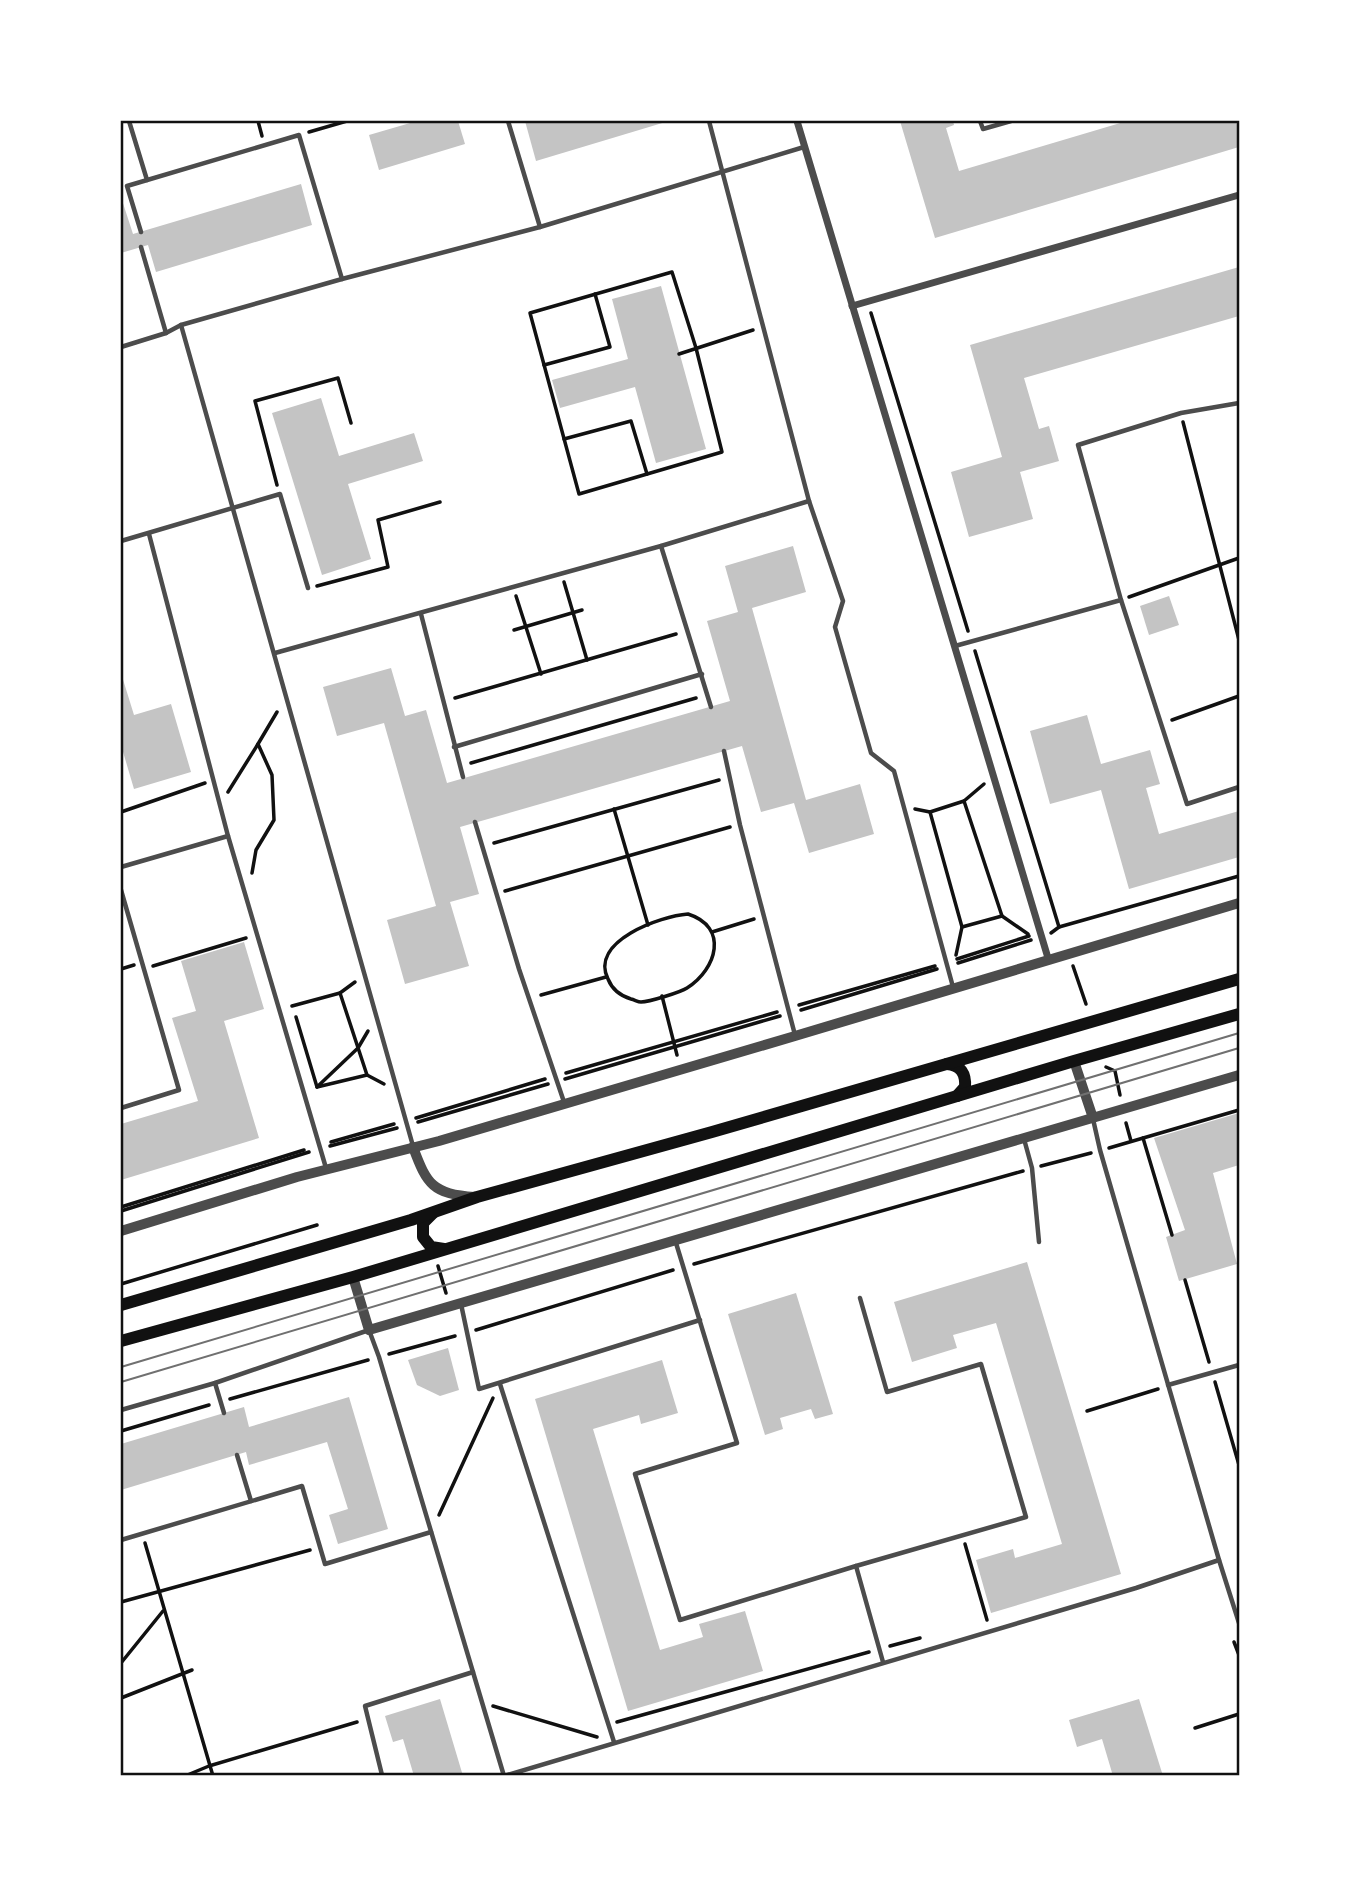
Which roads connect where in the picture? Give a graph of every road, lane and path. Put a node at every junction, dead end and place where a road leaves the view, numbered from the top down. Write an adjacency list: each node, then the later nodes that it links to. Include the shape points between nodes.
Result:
1 (129, 121): 11 (lane)
2 (347, 121): 8 (path)
3 (508, 121): 13 (lane)
4 (709, 121): 10 (lane)
5 (797, 121): 9 (street)
6 (980, 121): 7 (lane, via 983,129)
7 (1011, 121)
8 (299, 135): 11 (lane); 16 (lane)
9 (804, 146): 10 (lane); 19 (street)
10 (723, 172): 13 (lane); 21 (lane)
11 (147, 180): 14 (lane, via 127,186)
12 (1239, 195): 18 (street)
13 (540, 227): 16 (lane)
14 (141, 232)
15 (141, 247): 22 (lane)
16 (342, 279): 20 (lane)
17 (595, 294): 24 (path, via 672,272); 26 (path, via 530,313); 26 (path, via 611,347)
18 (868, 301): 19 (street); 52 (path)
19 (852, 306): 53 (street)
20 (181, 326): 22 (lane); 35 (lane)
21 (762, 328): 24 (path); 33 (lane)
22 (166, 333): 23 (lane)
23 (121, 347)
24 (696, 348): 25 (path); 31 (path, via 722,452)
25 (680, 354)
26 (544, 365): 30 (path)
27 (1239, 403): 28 (lane)
28 (1181, 413): 40 (path); 44 (lane, via 1077,445)
29 (351, 423): 32 (path, via 338,378 255,401)
30 (564, 439): 31 (path, via 631,421); 31 (path, via 579,494)
31 (647, 474)
32 (280, 494): 35 (lane); 43 (lane)
33 (809, 501): 38 (lane); 99 (lane, via 844,601 835,627 871,753 894,771)
34 (440, 502): 43 (path, via 378,520 388,567)
35 (234, 508): 36 (lane); 54 (lane)
36 (149, 534): 37 (lane); 71 (lane)
37 (121, 541)
38 (661, 546): 41 (lane); 50 (lane)
39 (1239, 558): 40 (path)
40 (1220, 565): 44 (path); 51 (path)
41 (562, 573): 42 (lane); 46 (path)
42 (513, 587): 47 (lane); 48 (path)
43 (309, 588)
44 (1121, 600): 52 (lane); 63 (lane)
45 (582, 610): 46 (path)
46 (573, 613): 48 (path); 55 (path)
47 (421, 614): 54 (lane); 61 (lane)
48 (526, 627): 49 (path); 56 (path)
49 (514, 631)
50 (688, 631): 55 (path); 57 (lane)
51 (1239, 640)
52 (972, 642): 53 (lane); 91 (path)
53 (955, 646): 68 (street)
54 (275, 653): 58 (lane)
55 (587, 660): 56 (path)
56 (541, 674): 61 (path)
57 (702, 674): 59 (lane); 65 (lane)
58 (287, 695): 64 (path); 101 (lane)
59 (707, 695): 62 (lane); 67 (path)
60 (1239, 696): 63 (path)
61 (443, 702): 65 (lane)
62 (710, 707)
63 (1160, 724): 72 (lane, via 1186,804)
64 (258, 744): 74 (path); 83 (path, via 272,775 274,820 256,850)
65 (454, 747): 67 (lane)
66 (724, 751): 70 (lane)
67 (459, 767): 69 (lane)
68 (994, 776): 73 (path); 95 (street)
69 (463, 777)
70 (730, 777): 75 (path); 78 (lane)
71 (214, 780): 74 (lane); 76 (path)
72 (1239, 787)
73 (964, 801): 89 (path); 92 (path, via 930,811)
74 (220, 805): 79 (lane)
75 (614, 809): 80 (path); 81 (path)
76 (121, 812)
77 (475, 822): 80 (lane)
78 (740, 825): 81 (path); 88 (lane)
79 (228, 836): 82 (lane); 94 (lane)
80 (481, 846): 86 (lane)
81 (627, 857): 86 (path); 90 (path)
82 (121, 867)
83 (252, 874)
84 (1239, 876): 91 (path)
85 (121, 890): 100 (lane)
86 (496, 893): 107 (lane)
87 (1239, 903): 96 (street)
88 (764, 916): 93 (path); 111 (lane)
89 (1002, 916): 92 (path); 92 (path, via 1031,936 955,960)
90 (648, 925): 93 (path, via 688,914); 102 (path, via 616,945 606,959)
91 (1059, 927): 95 (path)
92 (962, 928)
93 (712, 932): 106 (path, via 713,958 704,972 687,988)
94 (256, 935): 100 (path); 134 (lane)
95 (1042, 937): 96 (street); 99 (path)
96 (1048, 958): 104 (street)
97 (1073, 964): 108 (path)
98 (935, 966): 109 (path)
99 (948, 966): 104 (lane); 111 (path)
100 (144, 969): 125 (lane, via 179,1090)
101 (365, 975): 105 (path); 113 (lane)
102 (606, 977): 106 (path, via 626,998 642,1003); 107 (path)
103 (1239, 979): 118 (main road)
104 (953, 987): 114 (street)
105 (340, 993): 116 (path); 122 (path, via 292,1006)
106 (662, 996): 115 (path)
107 (528, 999): 121 (lane)
108 (1086, 1004)
109 (797, 1006)
110 (779, 1011): 115 (path)
111 (789, 1013): 114 (lane); 115 (path)
112 (1239, 1014): 117 (main road)
113 (377, 1017): 116 (path); 129 (lane)
114 (796, 1036): 119 (street)
115 (673, 1043): 119 (path); 121 (path)
116 (358, 1048): 122 (path); 122 (path, via 367,1075)
117 (1073, 1061): 123 (main road); 127 (street)
118 (947, 1064): 123 (main road, via 958,1066 965,1075 965,1087); 137 (main road)
119 (680, 1069): 124 (street)
120 (1239, 1075): 127 (street)
121 (556, 1079): 124 (lane); 126 (path); 129 (path)
122 (317, 1087)
123 (957, 1096): 145 (main road)
124 (564, 1103): 133 (street)
125 (121, 1108)
126 (416, 1118)
127 (1093, 1118): 130 (street); 157 (lane)
128 (394, 1124): 132 (path)
129 (407, 1125): 133 (lane); 134 (path)
130 (1023, 1138): 143 (street); 144 (lane, via 1032,1168)
131 (1143, 1138): 142 (path)
132 (331, 1142)
133 (413, 1147): 136 (street); 137 (street, via 423,1173 437,1188 449,1195)
134 (320, 1149): 136 (lane); 138 (path)
135 (304, 1150): 138 (path)
136 (327, 1169): 141 (street)
137 (477, 1198): 139 (main road)
138 (121, 1209)
139 (433, 1213): 145 (main road, via 423,1223 423,1237 432,1247); 150 (main road)
140 (317, 1225): 147 (path)
141 (121, 1231)
142 (1172, 1235)
143 (675, 1240): 149 (street); 151 (lane)
144 (1039, 1242)
145 (445, 1249): 146 (main road)
146 (353, 1277): 152 (street); 153 (main road)
147 (121, 1284)
148 (860, 1298): 165 (lane, via 887,1392 981,1364 1026,1517)
149 (461, 1303): 152 (street); 156 (lane, via 479,1389)
150 (121, 1305)
151 (700, 1320): 156 (lane); 169 (lane, via 737,1443 635,1474 680,1620)
152 (369, 1330): 155 (lane); 163 (lane)
153 (121, 1341)
154 (1239, 1365): 157 (lane)
155 (215, 1383): 158 (lane); 160 (lane)
156 (500, 1384): 163 (path); 187 (lane)
157 (1168, 1385): 159 (path); 168 (lane)
158 (121, 1409)
159 (1087, 1411)
160 (224, 1413)
161 (237, 1455): 162 (lane)
162 (251, 1501): 164 (lane); 167 (lane, via 302,1486)
163 (431, 1532): 167 (lane, via 325,1564); 180 (lane)
164 (143, 1533): 166 (lane); 170 (path)
165 (963, 1536): 169 (lane); 173 (path)
166 (121, 1540)
167 (319, 1547): 170 (path)
168 (1219, 1560): 174 (lane); 177 (lane)
169 (856, 1566): 177 (lane)
170 (158, 1592): 171 (path); 172 (path)
171 (121, 1602)
172 (164, 1610): 178 (path); 181 (path)
173 (987, 1620)
174 (1239, 1623)
175 (1234, 1642): 176 (path)
176 (1239, 1655)
177 (883, 1662): 187 (lane)
178 (121, 1663)
179 (192, 1670): 181 (path)
180 (473, 1672): 183 (lane); 185 (lane, via 365,1706)
181 (183, 1674): 182 (path); 188 (path)
182 (121, 1698)
183 (481, 1702): 187 (path); 187 (lane, via 504,1776)
184 (1239, 1714): 186 (path)
185 (369, 1718): 188 (path); 191 (lane, via 382,1775)
186 (1195, 1728)
187 (614, 1742)
188 (209, 1766): 189 (path); 190 (path)
189 (185, 1776)
190 (213, 1776)
191 (377, 1776)

